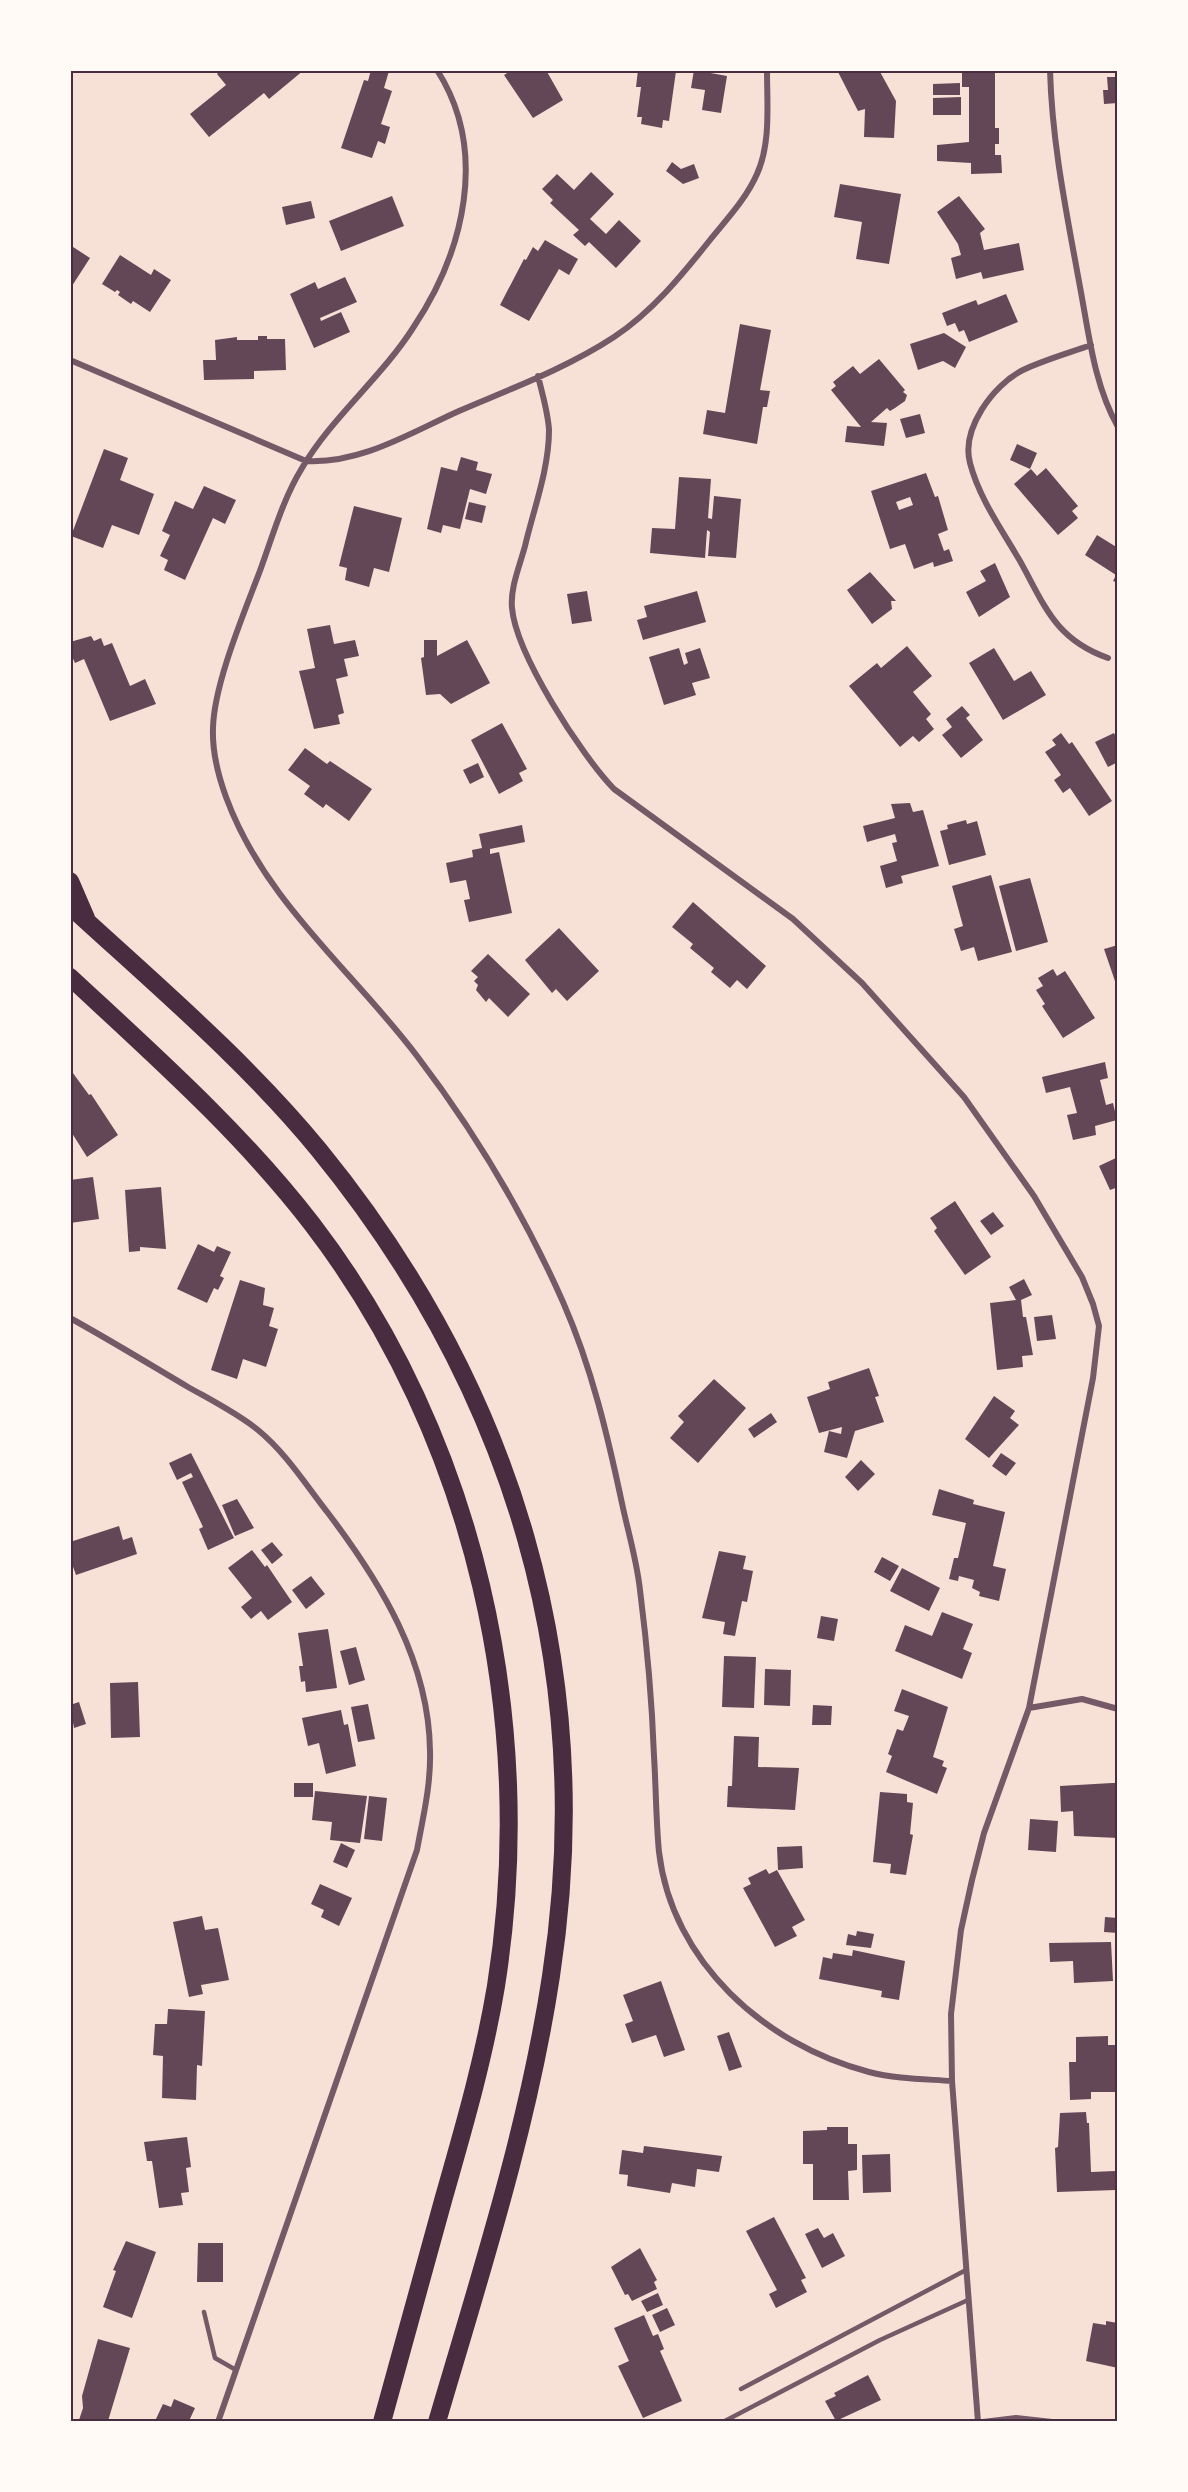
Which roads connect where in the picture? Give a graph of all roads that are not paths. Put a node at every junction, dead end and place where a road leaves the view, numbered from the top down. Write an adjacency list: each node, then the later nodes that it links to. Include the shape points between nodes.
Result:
1 (437, 70): 8 (street, via 451,93 465,140 466,191 458,232 413,329)
2 (767, 70): 6 (street, via 764,150 742,201 682,276 634,321 614,337)
3 (1050, 70): 4 (street, via 1057,161)
4 (1091, 345): 7 (street, via 1101,390); 9 (street, via 1021,371 1000,388 976,420 970,438 970,462 983,496 1053,620 1087,651)
5 (70, 360): 8 (street)
6 (538, 376): 8 (street, via 366,453 330,462); 15 (street, via 549,429 545,465 512,607 531,664 594,768 614,789 793,919 862,983 964,1097 1034,1196 1082,1277 1093,1304 1099,1326 1093,1378)
7 (1118, 427)
8 (306, 461): 17 (street, via 284,505 216,703 212,730 217,771 234,818 265,876 304,927 414,1052 467,1127 519,1210 565,1306 597,1392 640,1583 652,1711 659,1855 682,1932 706,1968 738,2001 811,2051 875,2074)
9 (1108, 658)
10 (70, 881): 12 (highway)
11 (70, 906): 12 (highway)
12 (87, 921): 25 (highway, via 268,1092 387,1238 443,1335 489,1427 506,1471 534,1570 547,1626 558,1707 565,1824 560,1905 545,2009 513,2157)
13 (70, 977): 24 (highway, via 265,1167 358,1290 399,1363 440,1452 486,1596 507,1757 509,1846 504,1927 482,2063)
14 (70, 1318): 21 (street, via 227,1409 280,1451 344,1534 383,1593 417,1666 427,1704 430,1752 417,1850)
15 (1029, 1708): 16 (street, via 1082,1699); 17 (street, via 984,1833 961,1930 951,2014)
16 (1118, 1709)
17 (952, 2081): 18 (street)
18 (966, 2270): 19 (street); 22 (lane)
19 (968, 2300): 26 (lane, via 880,2340); 27 (street)
20 (204, 2312): 21 (lane, via 215,2358)
21 (236, 2370): 23 (street)
22 (741, 2390)
23 (218, 2421)
24 (382, 2421)
25 (437, 2421)
26 (723, 2421)
27 (978, 2421)
28 (983, 2421): 29 (street)
29 (1052, 2421)

